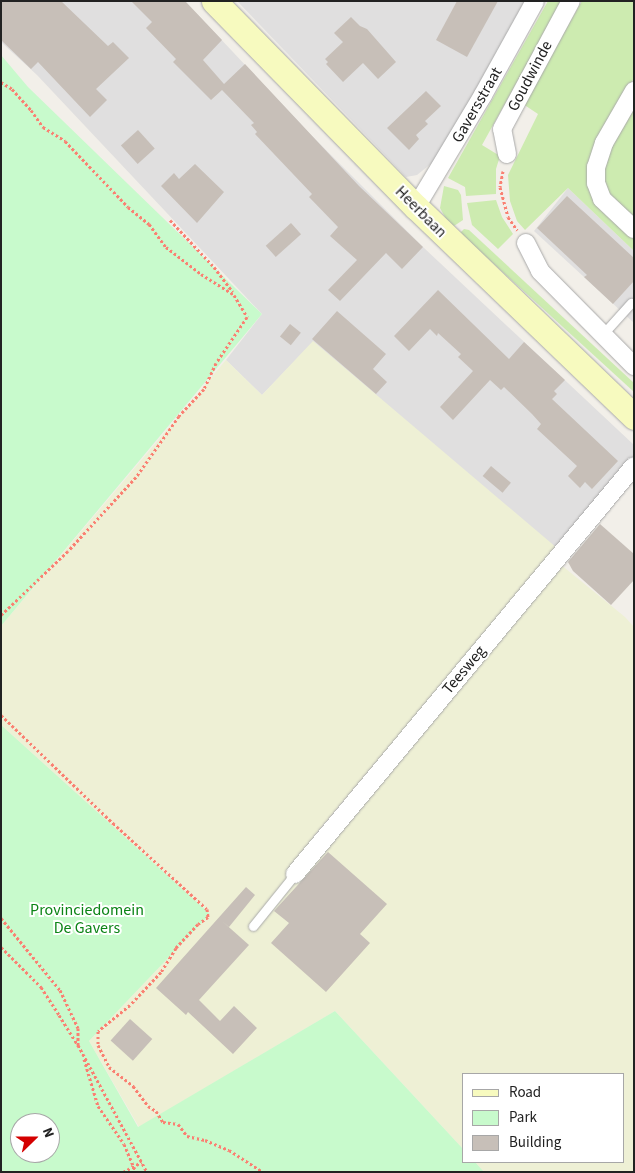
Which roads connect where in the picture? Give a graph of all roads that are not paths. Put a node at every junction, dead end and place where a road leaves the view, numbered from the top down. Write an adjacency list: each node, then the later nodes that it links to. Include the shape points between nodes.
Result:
1 (214, 1): 6 (street, Heerbaan)
2 (535, 1): 6 (street, Gaversstraat, via 484,95)
3 (571, 1): 5 (street, Goudwinde, via 502,129)
4 (634, 91): 7 (street, via 604,143 596,167 596,183 602,199)
5 (507, 154)
6 (416, 207): 12 (street, Heerbaan)
7 (634, 229)
8 (526, 243): 10 (street, via 540,271)
9 (631, 303): 10 (lane)
10 (603, 334): 11 (street)
11 (634, 366)
12 (634, 417)
13 (634, 466): 14 (street, Teesweg)
14 (295, 874): 15 (lane)
15 (253, 926)

